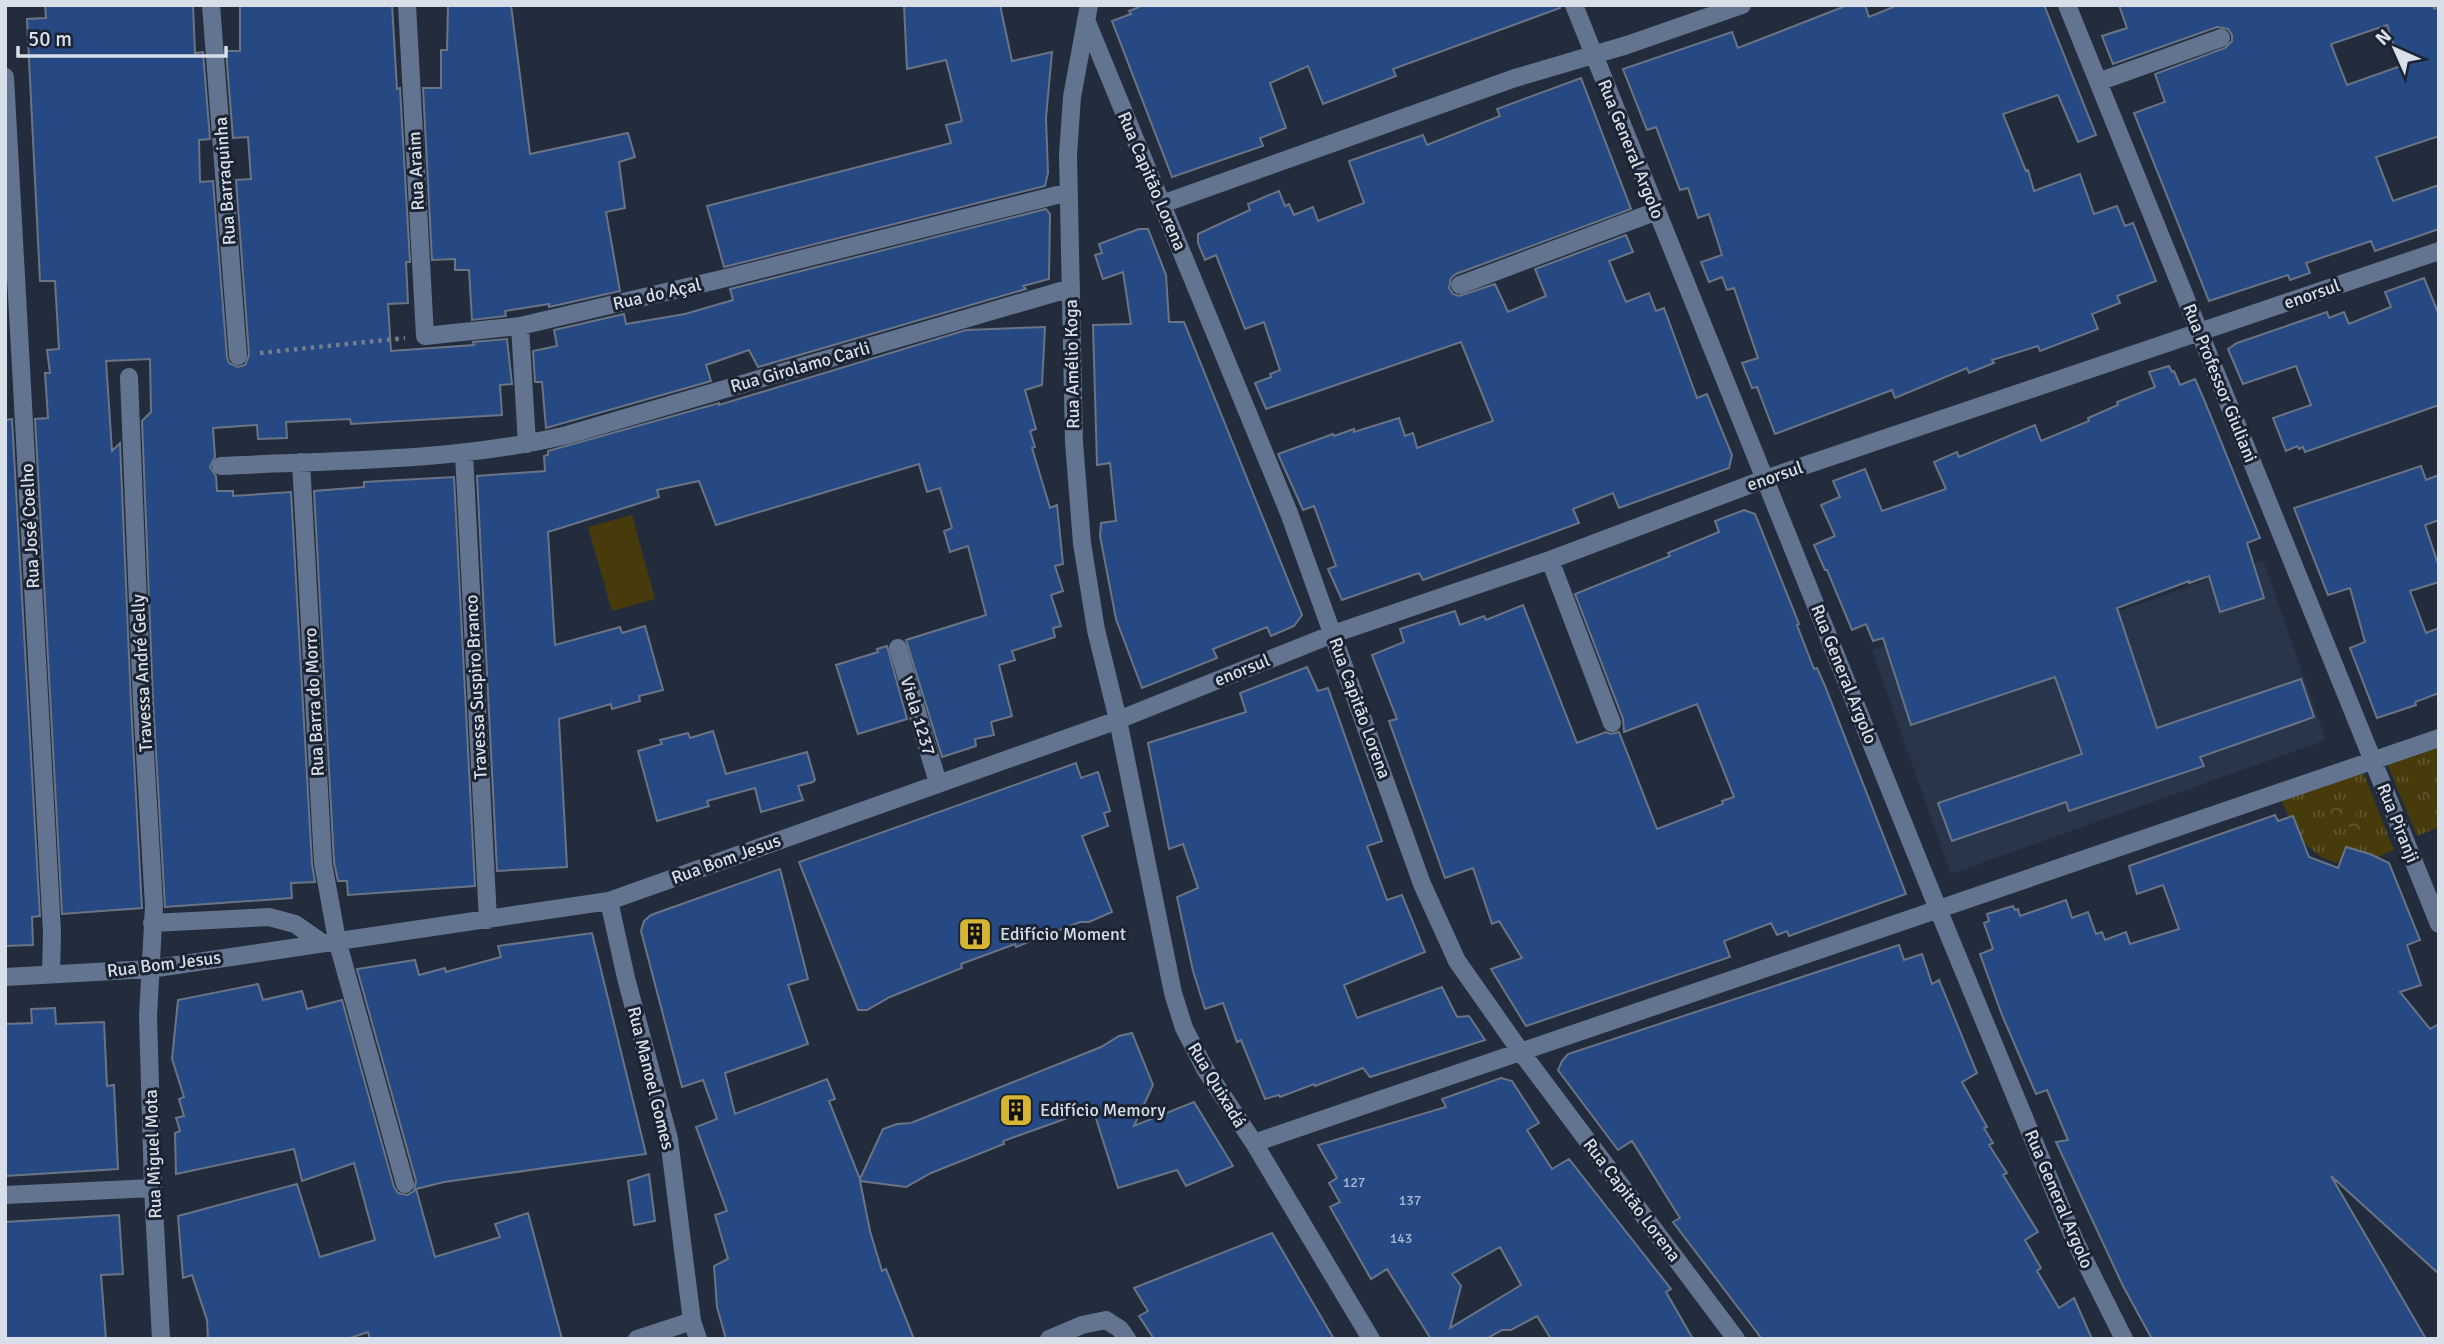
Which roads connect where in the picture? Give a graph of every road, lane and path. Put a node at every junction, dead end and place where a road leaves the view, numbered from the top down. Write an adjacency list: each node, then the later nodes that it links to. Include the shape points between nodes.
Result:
1 (212, 5): 21 (street, Rua Barraquinha)
2 (407, 5): 20 (street, Rua Araim)
3 (1574, 5): 8 (street, Rua General Argolo)
4 (1742, 5): 8 (street)
5 (2067, 5): 10 (street, Rua Professor Giuliani)
6 (1087, 13): 12 (street, Rua Amélio Koga, via 1072,97); 13 (street, Rua Capitão Lorena)
7 (2221, 38): 10 (street)
8 (1593, 55): 13 (street, via 1515,78); 14 (street, Rua General Argolo)
9 (5, 77): 11 (street, Rua José Coelho)
10 (2098, 82): 19 (street, Rua Professor Giuliani)
11 (8, 185): 43 (street, Rua José Coelho)
12 (1069, 192): 17 (street, Rua Amélio Koga); 18 (street, Rua do Açal)
13 (1162, 204): 29 (street, Rua Capitão Lorena, via 1289,513)
14 (1657, 211): 16 (street); 27 (street, Rua General Argolo)
15 (2439, 251): 19 (street, enorsul)
16 (1460, 285)
17 (1071, 288): 23 (street, Rua Girolamo Carli); 31 (street, Rua Amélio Koga, via 1074,442 1082,543 1096,630)
18 (520, 326): 20 (street, Rua do Açal); 23 (street)
19 (2199, 331): 27 (street, enorsul); 34 (street, Rua Professor Giuliani)
20 (425, 336): 21 (path)
21 (239, 356)
22 (129, 377): 39 (street, Travessa André Gelly)
23 (527, 444): 24 (street, Rua Girolamo Carli)
24 (464, 454): 25 (street, Rua Girolamo Carli); 38 (street, Travessa Suspiro Branco)
25 (301, 462): 26 (street, Rua Girolamo Carli); 41 (street, Rua Barra do Morro)
26 (221, 466)
27 (1765, 479): 28 (street, enorsul); 37 (street, Rua General Argolo)
28 (1550, 560): 29 (street, enorsul); 32 (street)
29 (1333, 634): 31 (street, enorsul); 45 (street, Rua Capitão Lorena, via 1440,925 1457,961)
30 (898, 648): 35 (street, Viela 1237)
31 (1118, 720): 35 (street, Rua Bom Jesus); 46 (street, Rua Quixadá, via 1184,1028)
32 (1612, 723)
33 (2439, 738): 34 (street)
34 (2373, 760): 37 (street); 40 (street, Rua Piranji)
35 (938, 783): 36 (street, Rua Bom Jesus)
36 (609, 901): 38 (street, Rua Bom Jesus); 50 (street, Rua Manoel Gomes, via 669,1139)
37 (1938, 909): 45 (street); 58 (street, Rua General Argolo, via 2075,1241)
38 (488, 920): 41 (street, Rua Bom Jesus)
39 (152, 923): 41 (street, via 270,917); 42 (street, Travessa André Gelly)
40 (2439, 924)
41 (329, 941): 42 (street, Rua Bom Jesus); 47 (street, Rua Barra do Morro)
42 (150, 970): 43 (street, Rua Bom Jesus); 48 (street, Rua Miguel Mota)
43 (51, 974): 44 (street, Rua Bom Jesus)
44 (5, 977)
45 (1521, 1052): 46 (street); 57 (street, Rua Capitão Lorena)
46 (1254, 1143): 56 (street, Rua Quixadá)
47 (405, 1184)
48 (153, 1188): 49 (street); 51 (street, Rua Miguel Mota)
49 (5, 1195)
50 (692, 1321): 52 (street); 53 (street, Rua Manoel Gomes)
51 (161, 1339)
52 (636, 1339)
53 (698, 1339)
54 (1049, 1339): 55 (street, via 1106,1320)
55 (1127, 1339)
56 (1371, 1339)
57 (1736, 1339)
58 (2124, 1339)

